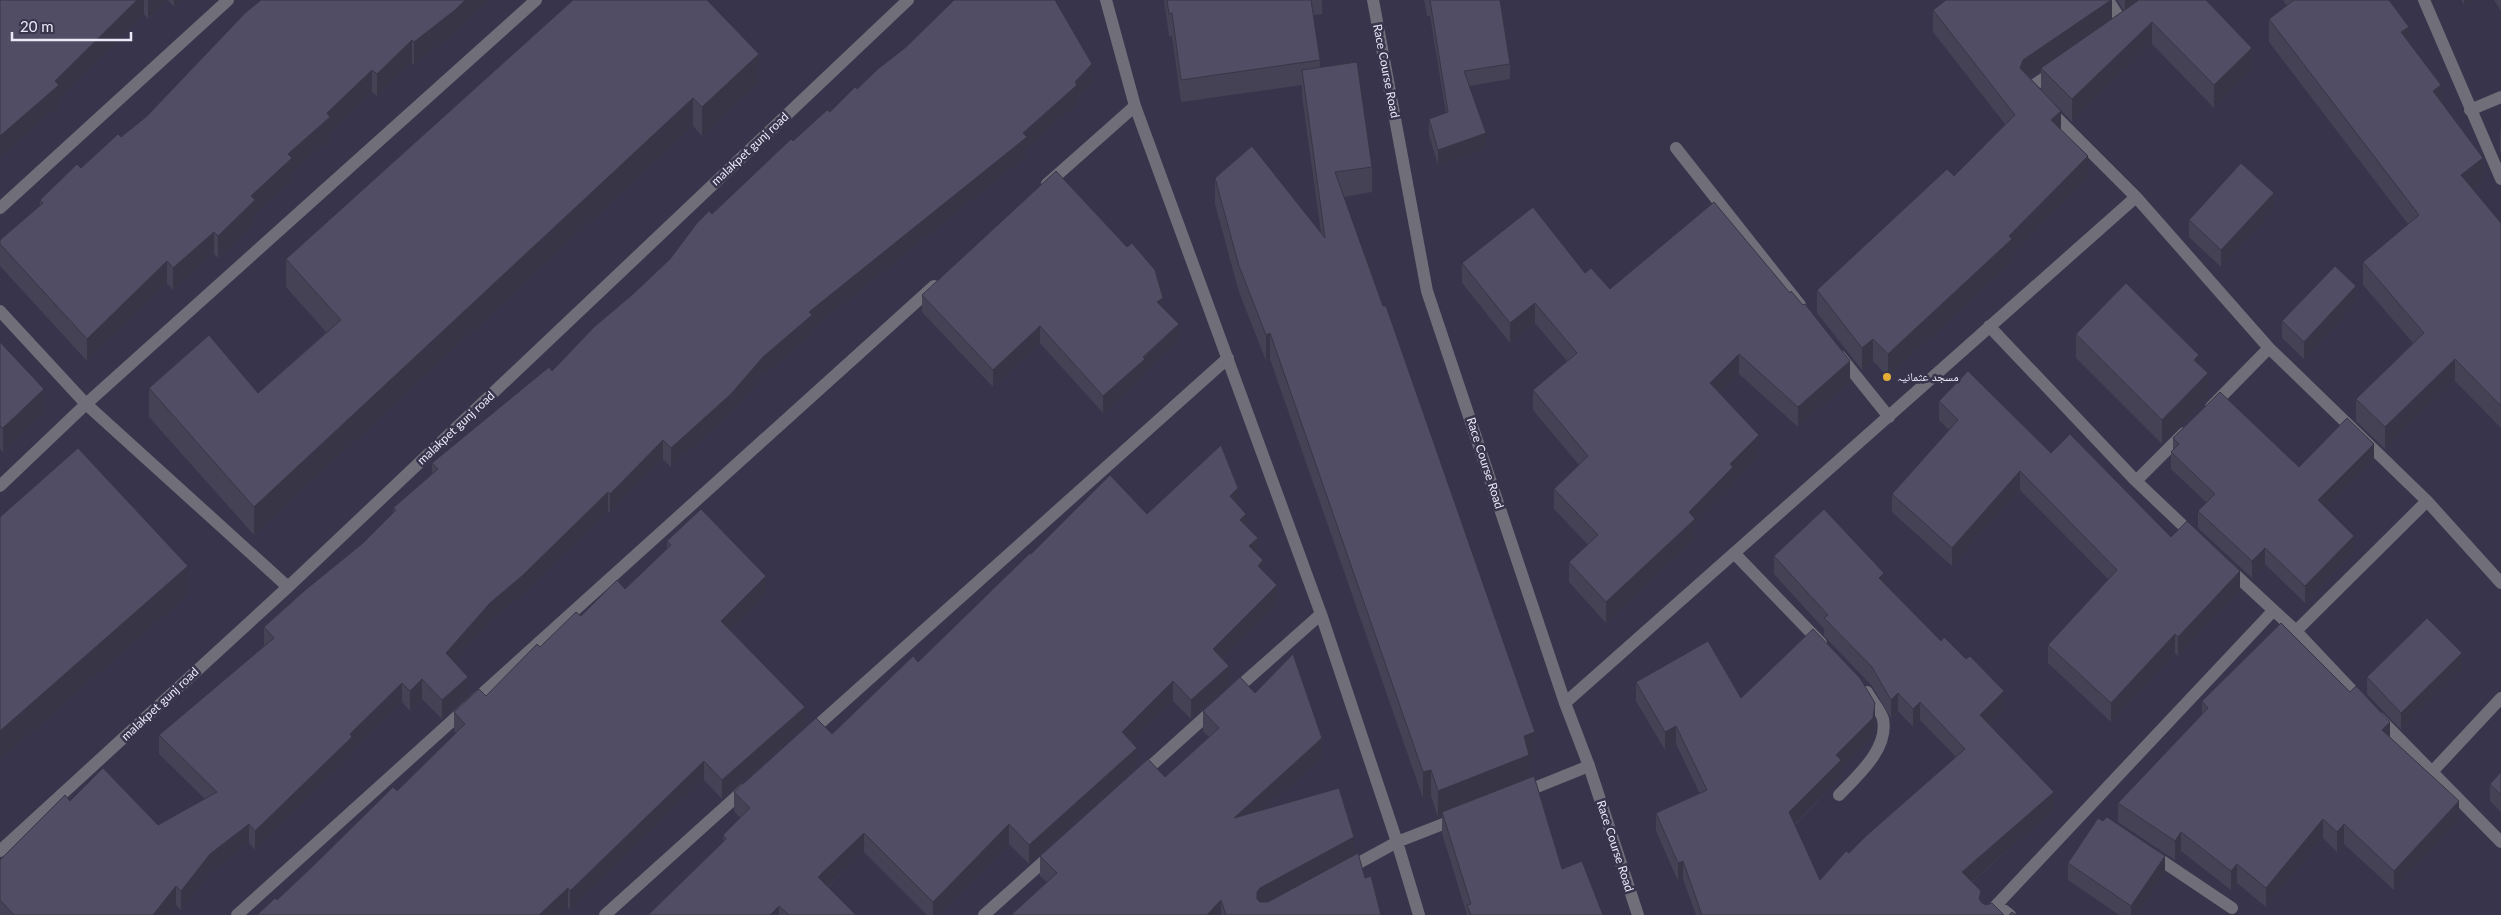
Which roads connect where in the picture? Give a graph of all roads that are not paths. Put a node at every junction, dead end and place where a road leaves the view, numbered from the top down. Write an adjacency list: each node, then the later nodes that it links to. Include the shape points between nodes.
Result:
1 (228, 0): 17 (street)
2 (536, 0): 25 (street)
3 (908, 0): 34 (street, malakpet gunj road)
4 (1106, 0): 11 (street)
5 (1373, 0): 41 (street, Race Course Road, via 1427,291)
6 (2108, 0): 8 (street, via 2120,27)
7 (2424, 0): 12 (street)
8 (2137, 14)
9 (2068, 62): 16 (street, via 2028,89)
10 (2501, 97): 12 (street)
11 (1134, 106): 15 (street); 24 (street)
12 (2470, 110): 14 (street)
13 (1676, 148): 20 (street)
14 (2501, 179)
15 (1038, 192)
16 (2136, 196): 21 (street); 23 (street)
17 (0, 208)
18 (942, 280): 58 (street)
19 (0, 311): 25 (street)
20 (1810, 317)
21 (1989, 326): 26 (street); 27 (street)
22 (1834, 348): 26 (street)
23 (2269, 348): 27 (street); 29 (street)
24 (1228, 358): 36 (street); 42 (street)
25 (86, 404): 28 (street); 34 (street)
26 (1889, 417): 31 (street)
27 (2136, 481): 30 (street)
28 (0, 486)
29 (2427, 501): 33 (street); 37 (street)
30 (2201, 542)
31 (1734, 553): 38 (street); 41 (street)
32 (2215, 556): 35 (street)
33 (2501, 583)
34 (288, 586): 54 (street, malakpet gunj road)
35 (2273, 611): 37 (street); 56 (street, via 2090,813)
36 (1320, 614): 46 (street); 50 (street)
37 (2296, 631): 44 (street)
38 (1826, 649)
39 (1860, 684): 47 (street, via 1883,719 1881,739 1868,764)
40 (2501, 698): 44 (street)
41 (1565, 703): 43 (street, Race Course Road)
42 (798, 742)
43 (1589, 766): 48 (street); 62 (street, Race Course Road)
44 (2431, 773): 51 (street)
45 (754, 782): 59 (street)
46 (1130, 784)
47 (1839, 795)
48 (1507, 798)
49 (1470, 813): 50 (street)
50 (1397, 842): 55 (street); 61 (street)
51 (2501, 842)
52 (1064, 843): 60 (street)
53 (2143, 848): 57 (street)
54 (0, 851)
55 (1338, 874)
56 (1997, 905): 63 (street); 64 (street)
57 (2232, 908)
58 (237, 915)
59 (605, 915)
60 (984, 915)
61 (1419, 915)
62 (1638, 915)
63 (1987, 915)
64 (2010, 915)

